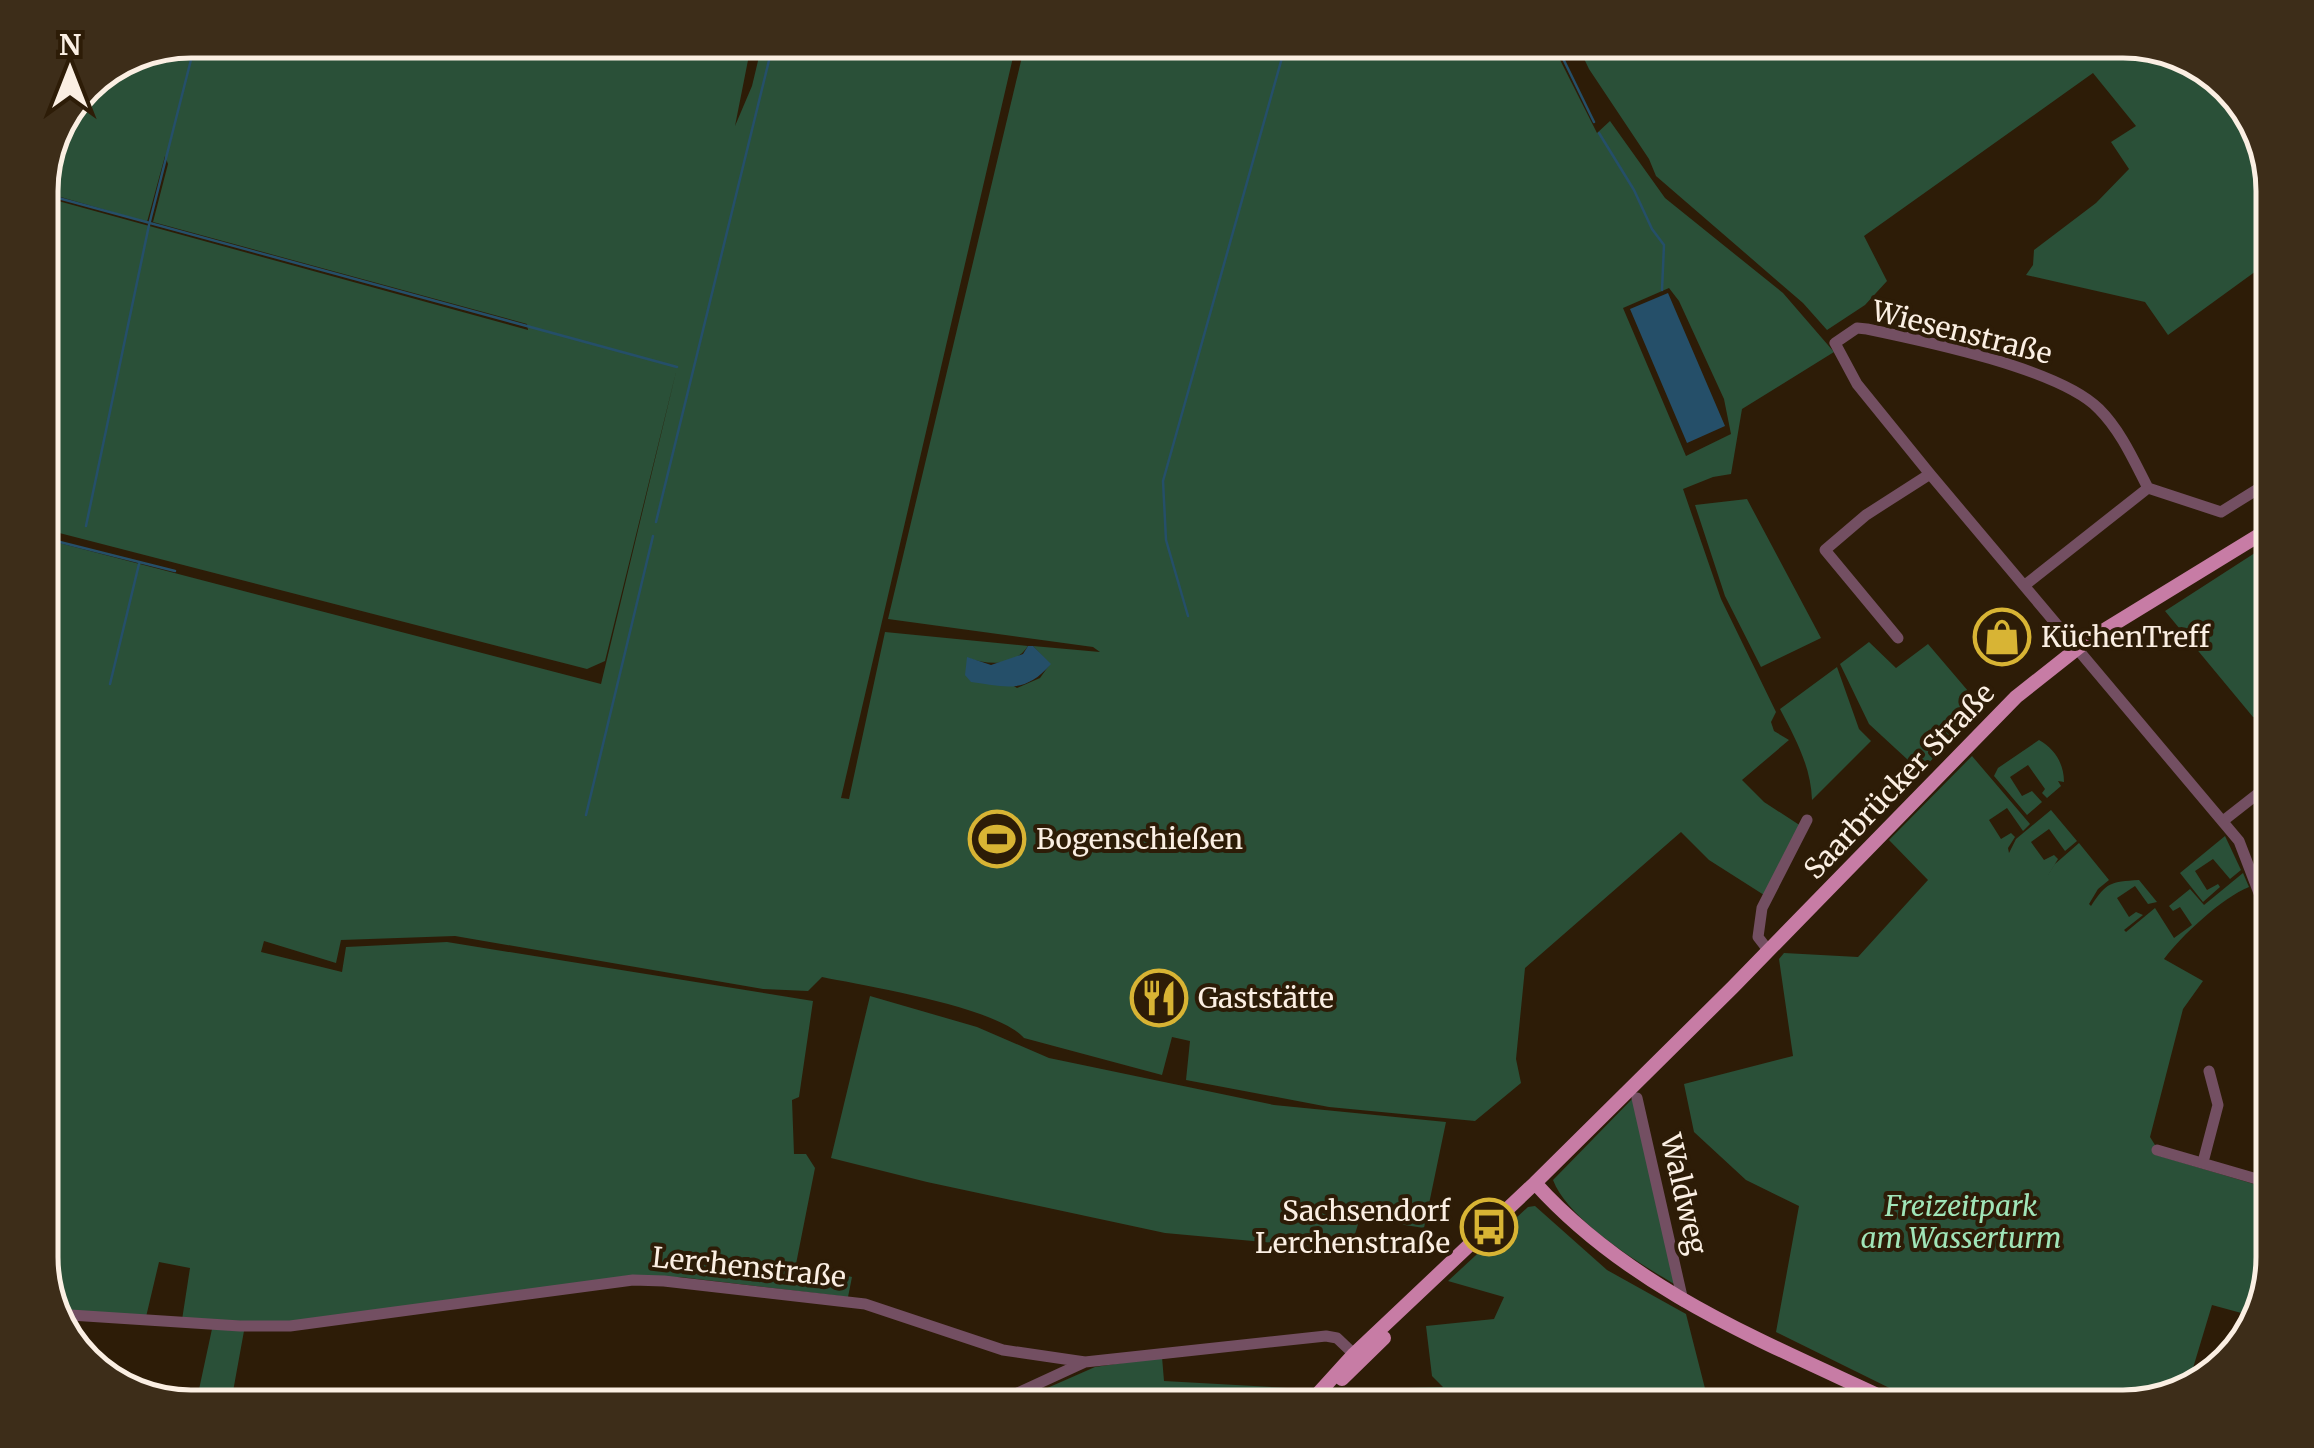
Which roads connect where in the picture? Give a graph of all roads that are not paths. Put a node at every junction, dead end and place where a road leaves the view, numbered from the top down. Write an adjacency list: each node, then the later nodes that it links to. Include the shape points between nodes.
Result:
1 (1930, 474): 2 (street, Wiesenstraße, via 1857,384 1834,343 1857,328 2052,379 2112,424); 5 (street); 6 (street, via 1825,550)
2 (2148, 488): 3 (street, via 2222,512); 5 (street)
3 (2256, 490)
4 (2256, 537): 7 (main road, Saarbrücker Straße)
5 (2025, 586): 7 (street)
6 (1898, 638)
7 (2077, 648): 10 (street); 12 (main road, Saarbrücker Straße, via 2016,697)
8 (2256, 796): 10 (street)
9 (1807, 820): 12 (street, Saarbrücker Straße, via 1760,915 1758,937)
10 (2223, 821): 11 (street)
11 (2256, 882)
12 (1768, 950): 18 (main road, Saarbrücker Straße)
13 (2208, 1072): 16 (street, via 2218,1105)
14 (1637, 1098): 19 (street, Waldweg)
15 (2157, 1150): 16 (street)
16 (2202, 1162): 17 (street)
17 (2256, 1178)
18 (1535, 1184): 19 (main road, via 1597,1243); 21 (main road, Saarbrücker Straße)
19 (1684, 1301): 25 (main road)
20 (71, 1315): 22 (street, Lerchenstraße, via 290,1326 664,1280 865,1304 1003,1350)
21 (1358, 1358): 22 (street, Lerchenstraße, via 1326,1336); 24 (main road, Saarbrücker Straße)
22 (1086, 1362): 23 (street)
23 (1024, 1390)
24 (1324, 1390)
25 (1868, 1390)

